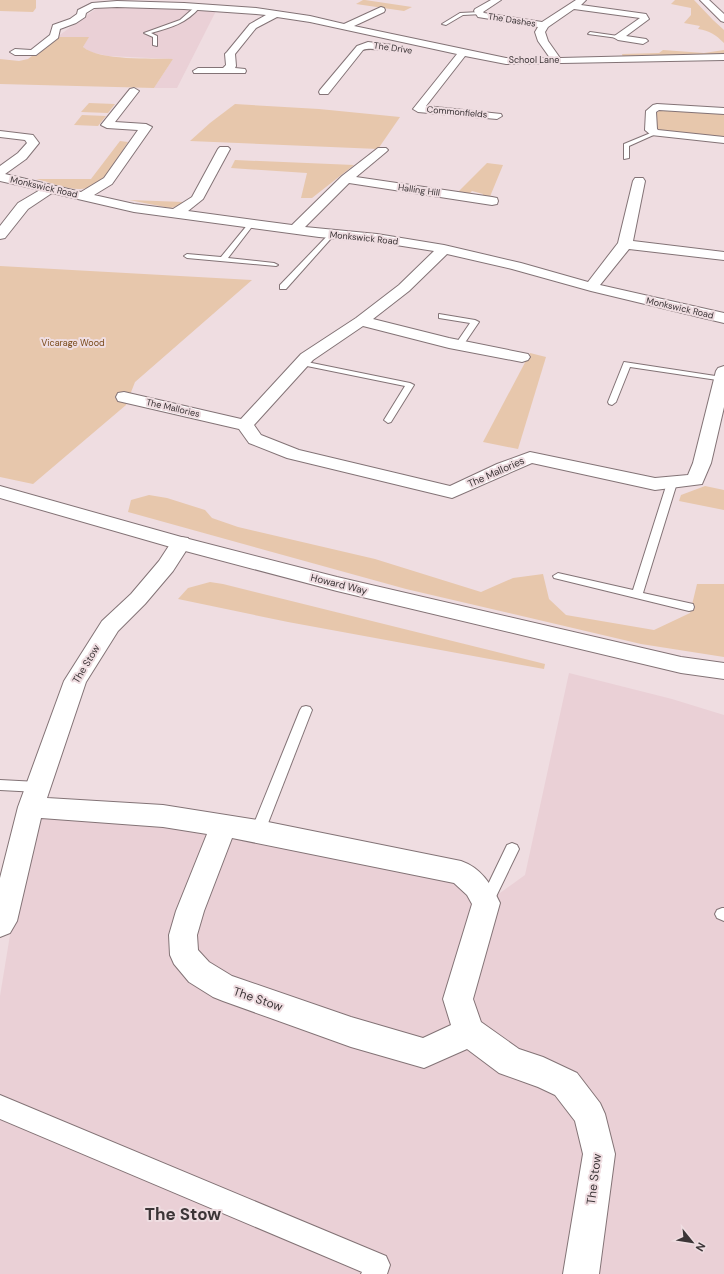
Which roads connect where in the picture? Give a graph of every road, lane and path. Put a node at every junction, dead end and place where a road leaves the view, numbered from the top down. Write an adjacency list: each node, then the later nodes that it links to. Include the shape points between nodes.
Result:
1 (497, 0): 10 (street, The Dashes, via 478,11)
2 (582, 0): 6 (street, The Dashes)
3 (704, 0): 12 (street)
4 (185, 3): 7 (street, School Lane); 20 (street, School Lane, via 92,6 84,9 78,19 56,27 55,36 33,53)
5 (264, 3): 9 (street)
6 (573, 6): 14 (street, The Dashes); 17 (street, via 643,16 645,19)
7 (198, 7): 9 (street, School Lane); 19 (lane, via 181,22 146,33 155,36)
8 (381, 10): 15 (street)
9 (256, 11): 11 (street, School Lane)
10 (480, 13): 13 (lane, via 462,14); 14 (street, The Dashes)
11 (275, 14): 15 (street, School Lane); 25 (street, via 252,26 230,54 231,66)
12 (724, 18)
13 (444, 24)
14 (544, 25): 23 (street, The Dashes, via 540,32 543,41)
15 (347, 26): 21 (street, School Lane)
16 (590, 33): 17 (lane)
17 (618, 37): 18 (street)
18 (643, 41)
19 (155, 45)
20 (15, 52)
21 (461, 55): 23 (street, School Lane, via 506,61); 28 (street, The Drive, via 368,45 360,48); 30 (street, Commonfields, via 415,112)
22 (724, 57): 23 (street, School Lane)
23 (557, 61)
24 (198, 71): 25 (street)
25 (226, 71): 26 (street)
26 (243, 71)
27 (134, 91): 42 (street, via 107,125 146,127 108,181)
28 (324, 92)
29 (724, 111): 31 (street, via 657,107 651,111 651,130)
30 (497, 116)
31 (655, 133): 33 (street); 36 (lane, via 626,146)
32 (0, 134): 37 (street, via 29,136 33,143 22,156)
33 (724, 140)
34 (224, 149): 44 (street, via 197,198)
35 (382, 150): 39 (street)
36 (626, 158)
37 (0, 172)
38 (0, 177): 41 (street, Monkswick Road)
39 (346, 180): 43 (street, Halling Hill); 46 (street)
40 (639, 181): 49 (street)
41 (50, 189): 42 (street, Monkswick Road); 48 (street, via 23,206)
42 (83, 196): 44 (street, Monkswick Road, via 132,208)
43 (492, 201)
44 (175, 214): 45 (street, Monkswick Road)
45 (251, 224): 46 (street, Monkswick Road); 53 (lane)
46 (295, 230): 47 (street, Monkswick Road)
47 (332, 234): 50 (street, Monkswick Road, via 378,238); 55 (lane)
48 (0, 235)
49 (625, 244): 52 (street); 56 (street)
50 (444, 249): 56 (street, Monkswick Road); 59 (street, via 404,288)
51 (187, 256): 53 (lane)
52 (724, 256)
53 (223, 260): 54 (lane)
54 (274, 265)
55 (283, 287)
56 (591, 287): 58 (street, Monkswick Road)
57 (442, 316): 60 (lane, via 475,322)
58 (724, 318)
59 (361, 321): 60 (street); 62 (street)
60 (459, 345): 61 (street)
61 (522, 357)
62 (302, 363): 66 (lane, via 410,385); 67 (street)
63 (723, 375): 65 (lane, via 627,364); 68 (street, The Mallories, via 702,463 695,480)
64 (124, 397): 67 (street, The Mallories)
65 (612, 402)
66 (388, 420)
67 (245, 425): 68 (street, The Mallories, via 255,439 293,454 452,492 530,458 655,484)
68 (672, 483): 72 (lane)
69 (0, 492): 70 (street, Howard Way)
70 (181, 543): 74 (street, Howard Way, via 337,584); 79 (street, The Stow, via 166,566 138,599 110,626 75,681)
71 (558, 576): 72 (lane)
72 (637, 595): 73 (lane)
73 (689, 607)
74 (681, 665): 75 (street, Howard Way); 76 (street, Howard Way)
75 (724, 671)
76 (724, 682)
77 (306, 710): 81 (lane)
78 (0, 785): 79 (lane)
79 (34, 797): 80 (street); 84 (street, The Stow, via 3,921)
80 (223, 826): 81 (street); 85 (street, The Stow, via 183,935 184,955 199,972 223,987 352,1032 424,1052)
81 (258, 831): 83 (street, via 461,873 477,887)
82 (512, 849): 83 (lane)
83 (486, 903): 85 (street, via 458,999)
84 (0, 924)
85 (469, 1032): 88 (street, The Stow, via 510,1062 566,1084 589,1114 600,1154)
86 (0, 1107): 87 (street, via 377,1265)
87 (374, 1274)
88 (581, 1274)

